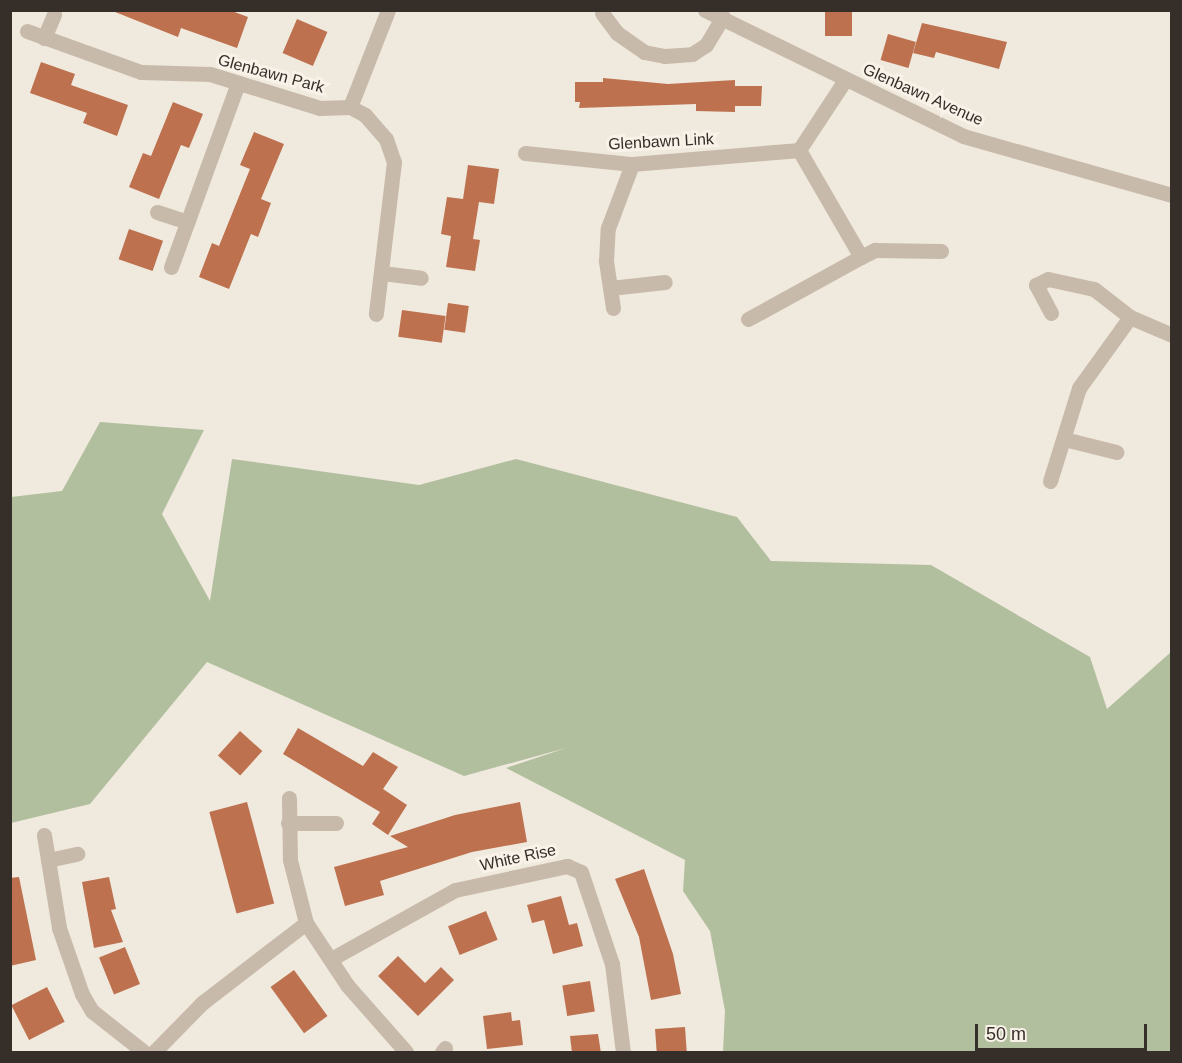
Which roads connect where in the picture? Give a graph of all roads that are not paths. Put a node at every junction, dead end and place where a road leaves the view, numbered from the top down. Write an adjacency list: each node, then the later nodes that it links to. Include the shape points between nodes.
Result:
1 (388, 10): 10 (street)
2 (705, 10): 5 (street, Glenbawn Avenue)
3 (602, 13): 5 (street, via 617,33 644,52 665,56 692,54 706,45)
4 (54, 14): 7 (street)
5 (723, 17): 8 (street, Glenbawn Avenue)
6 (27, 31): 7 (street, Glenbawn Park)
7 (44, 38): 9 (street, Glenbawn Park, via 141,72 210,74)
8 (845, 80): 11 (street); 14 (street, Glenbawn Avenue, via 963,136)
9 (238, 82): 10 (street, Glenbawn Park, via 320,108); 16 (street)
10 (350, 107): 20 (street, via 386,139 394,162)
11 (799, 150): 13 (street, Glenbawn Link); 18 (street)
12 (525, 153): 13 (street, Glenbawn Link)
13 (632, 164): 23 (street, via 609,228)
14 (1172, 195)
15 (157, 212): 16 (street)
16 (187, 222): 19 (street)
17 (941, 251): 18 (street, via 875,250)
18 (861, 257): 28 (street)
19 (171, 267)
20 (382, 273): 21 (street); 26 (street)
21 (420, 278)
22 (665, 282): 23 (street)
23 (610, 288): 24 (street)
24 (613, 308)
25 (1051, 313): 27 (street, via 1036,285 1048,279 1094,289)
26 (376, 314)
27 (1130, 317): 29 (street); 30 (street, via 1079,388)
28 (748, 319)
29 (1172, 335)
30 (1064, 440): 31 (street); 32 (street)
31 (1116, 452)
32 (1050, 481)
33 (290, 798): 34 (street)
34 (288, 823): 35 (street); 39 (street, via 290,860)
35 (336, 823)
36 (44, 835): 38 (street)
37 (77, 854): 38 (street)
38 (48, 860): 41 (street, via 59,928 82,994 92,1011)
39 (306, 923): 40 (street); 42 (street, via 202,1003)
40 (330, 959): 43 (street, via 381,1028); 44 (street, White Rise, via 455,890 567,866 581,872 612,964)
41 (144, 1053)
42 (154, 1053)
43 (406, 1053)
44 (623, 1053)

